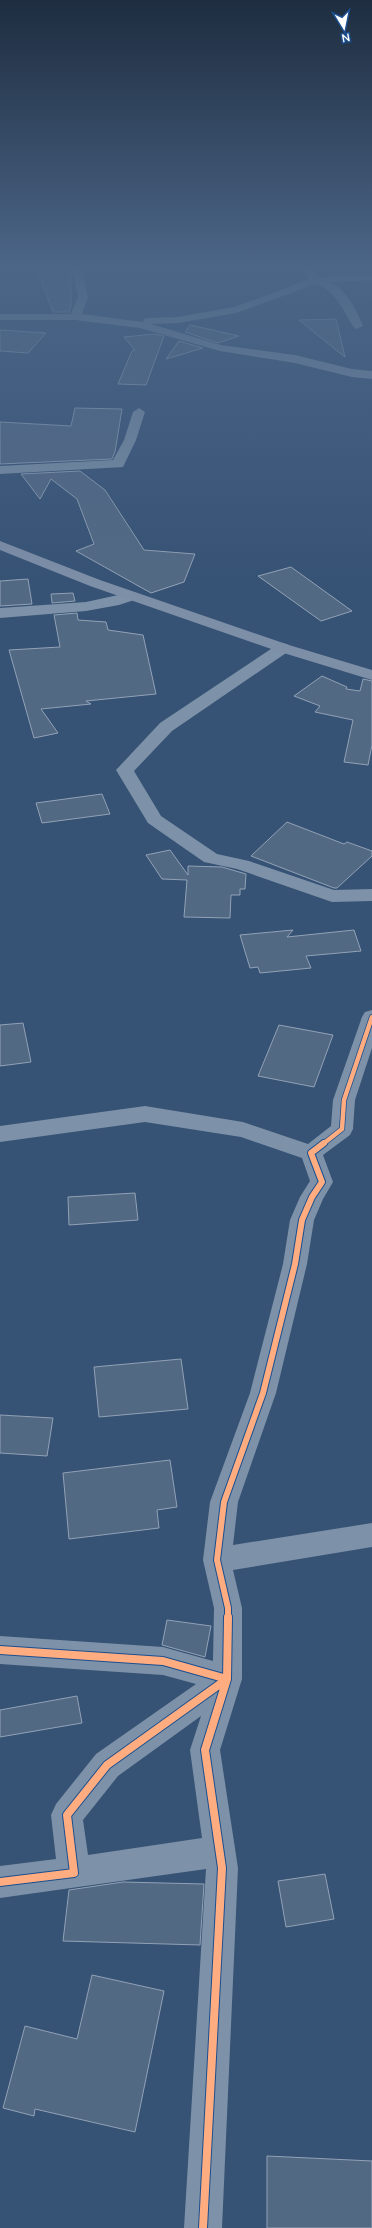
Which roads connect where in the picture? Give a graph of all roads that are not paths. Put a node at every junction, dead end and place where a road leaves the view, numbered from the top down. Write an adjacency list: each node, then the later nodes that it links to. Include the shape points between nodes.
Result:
1 (344, 371): 2 (street)
2 (372, 375)
3 (140, 412): 4 (street, via 118,464)
4 (0, 470)
5 (0, 545): 6 (main road)
6 (132, 596): 7 (street, via 95,605); 8 (main road)
7 (0, 613)
8 (283, 648): 9 (main road); 10 (street, via 166,727 125,770 154,819 211,858 242,865 332,896)
9 (372, 675)
10 (372, 895)
11 (372, 1017): 13 (street, via 344,1100 342,1129)
12 (0, 1134): 13 (street, via 145,1114 243,1130)
13 (310, 1153): 15 (street, via 322,1182 302,1220 295,1264 263,1393 224,1502)
14 (372, 1535): 15 (street)
15 (217, 1560): 17 (street, via 228,1608)
16 (0, 1650): 17 (street, via 163,1661)
17 (227, 1679): 18 (street, via 205,1750); 19 (street, via 107,1765 67,1815)
18 (219, 1852): 19 (street); 21 (street, via 222,1868)
19 (74, 1873): 20 (street)
20 (0, 1882)
21 (203, 2228)

